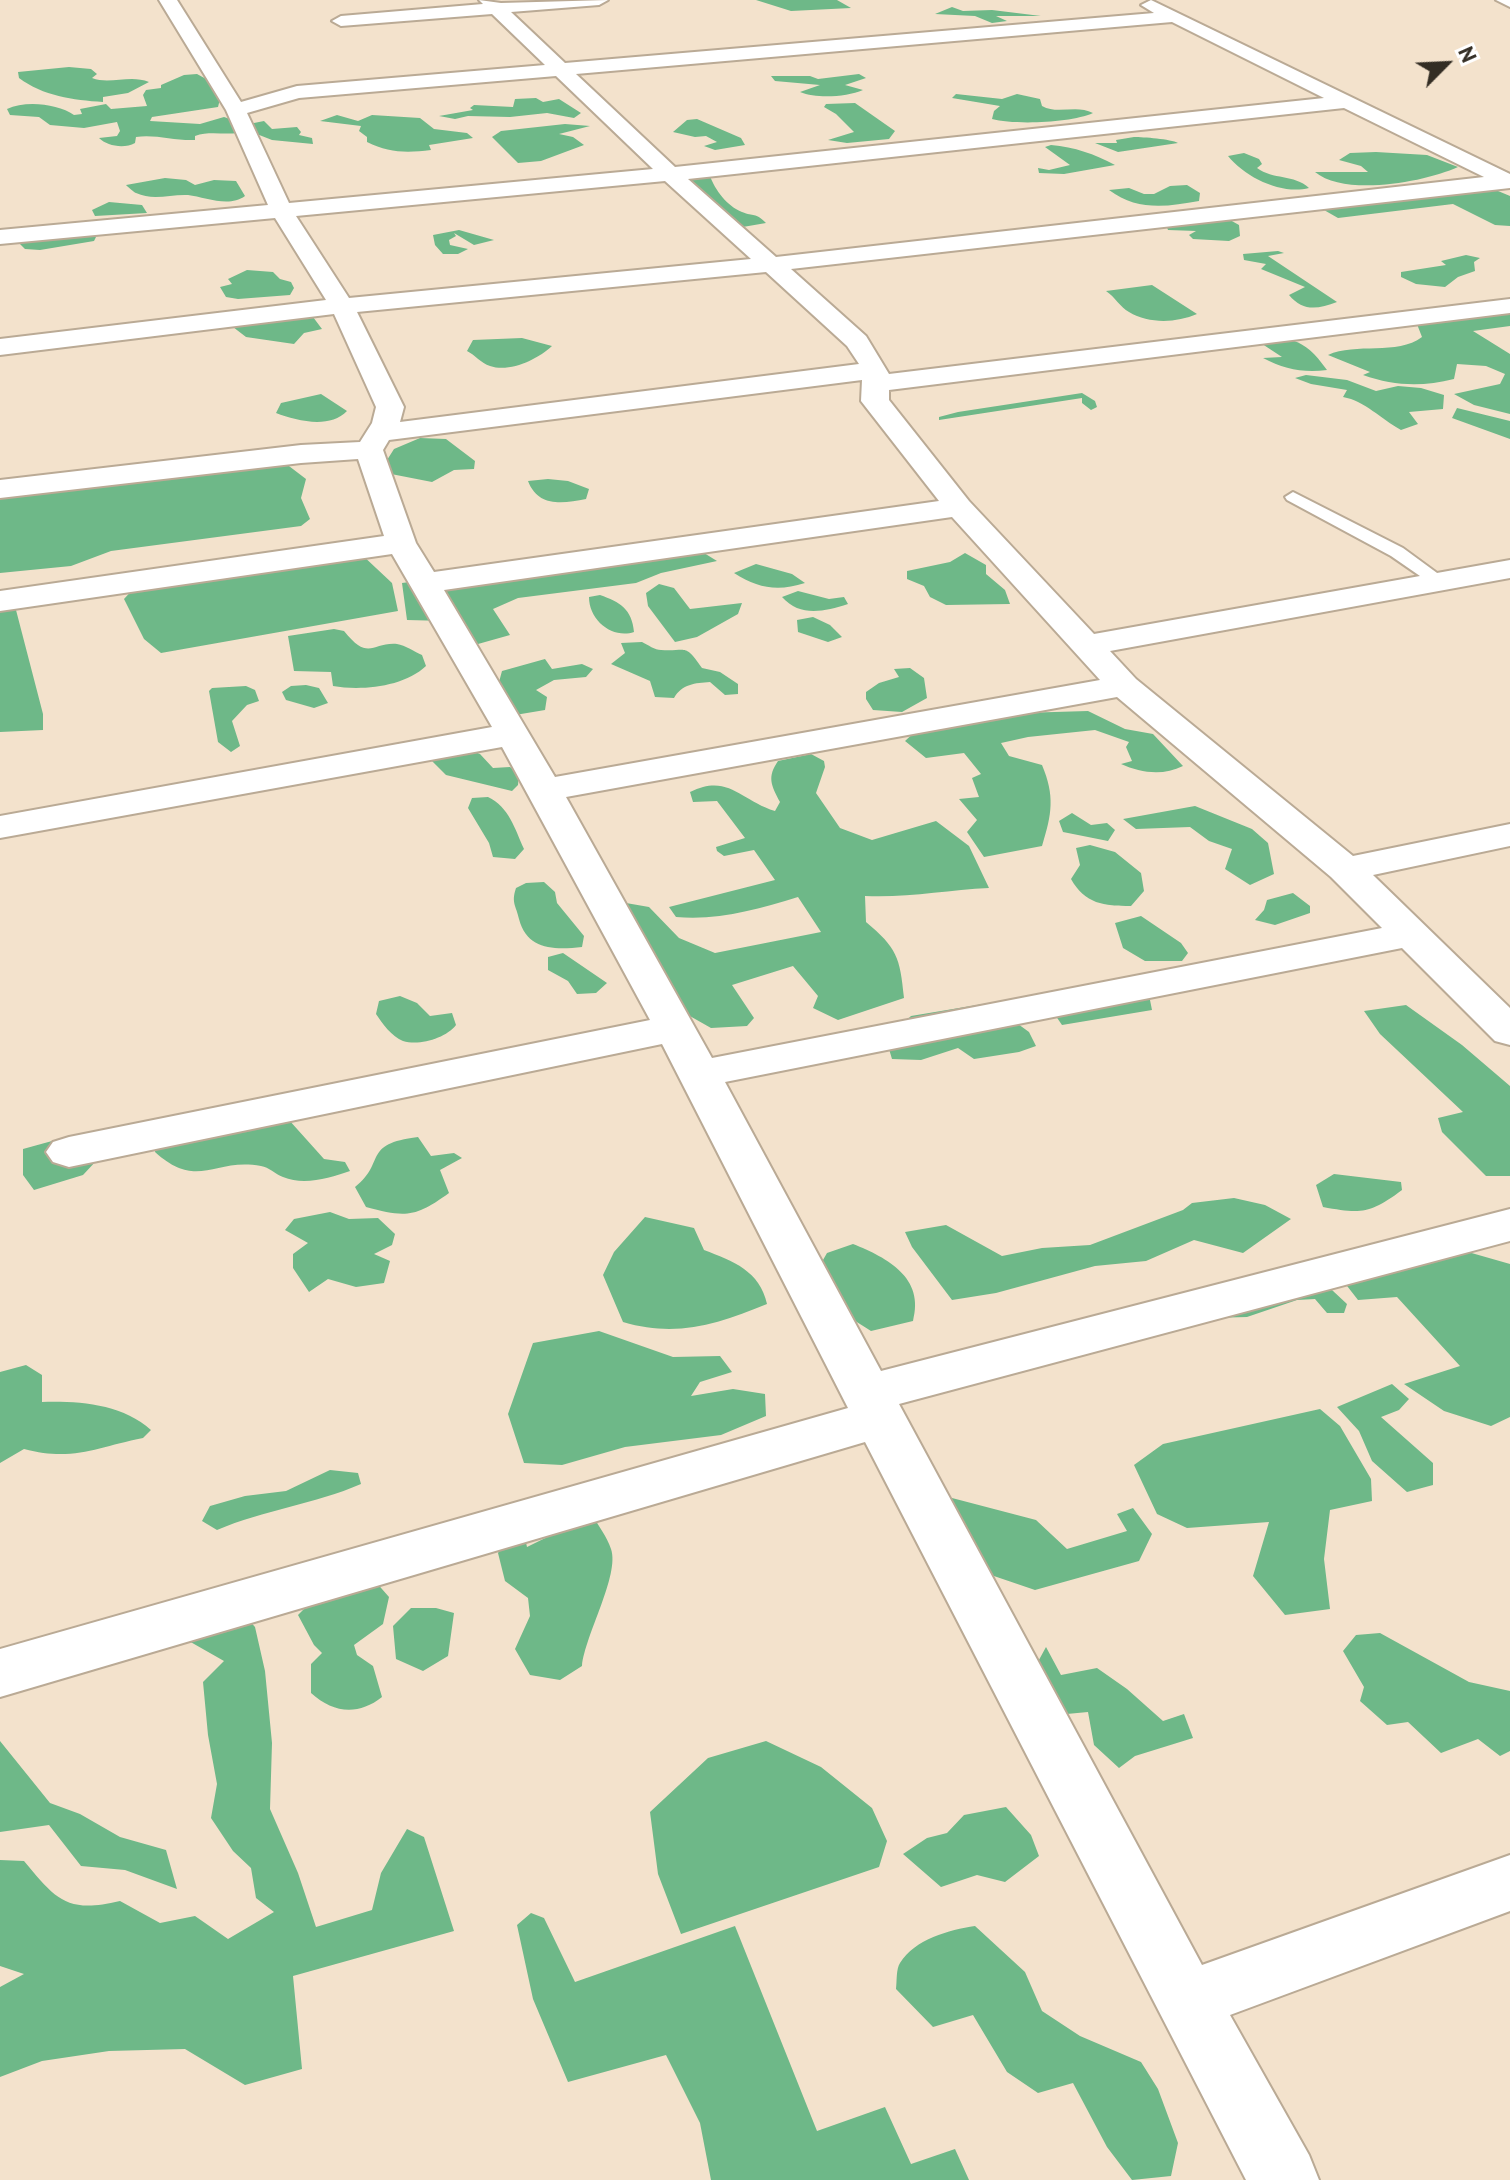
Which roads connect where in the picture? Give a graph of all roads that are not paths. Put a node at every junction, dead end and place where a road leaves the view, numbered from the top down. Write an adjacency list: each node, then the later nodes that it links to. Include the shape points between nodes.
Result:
1 (168, 0): 9 (street)
2 (599, 0): 4 (street)
3 (1140, 0): 5 (street)
4 (492, 4): 6 (street); 7 (street)
5 (1174, 17): 7 (street); 8 (street)
6 (341, 21)
7 (560, 69): 9 (street, via 297,92); 10 (street)
8 (1345, 102): 10 (street); 11 (street)
9 (236, 110): 12 (street)
10 (670, 174): 12 (street); 14 (street)
11 (1510, 182): 14 (street)
12 (280, 208): 13 (street); 15 (street)
13 (0, 237)
14 (773, 264): 15 (street); 18 (street, via 857,341)
15 (342, 306): 17 (street); 19 (street, via 390,407)
16 (1510, 306): 18 (street)
17 (0, 347)
18 (875, 377): 19 (street); 22 (street, via 875,401)
19 (374, 442): 20 (street); 23 (street)
20 (0, 489)
21 (1293, 497): 25 (lane, via 1397,552)
22 (959, 507): 23 (street); 27 (street)
23 (412, 563): 26 (street); 29 (street)
24 (1510, 569): 25 (street)
25 (1439, 581): 27 (street)
26 (0, 601)
27 (1089, 645): 28 (street)
28 (1124, 686): 30 (street); 33 (street)
29 (513, 734): 30 (street); 31 (street)
30 (544, 790): 35 (street)
31 (0, 827)
32 (1510, 835): 33 (street)
33 (1345, 869): 34 (street)
34 (1411, 934): 36 (street); 37 (street)
35 (675, 1028): 37 (street); 38 (street)
36 (1510, 1032)
37 (697, 1074): 40 (street)
38 (69, 1152)
39 (1510, 1225): 40 (street)
40 (874, 1406): 41 (street); 43 (street)
41 (0, 1673)
42 (1510, 1883): 43 (street)
43 (1186, 2001): 44 (street)
44 (1284, 2180)

